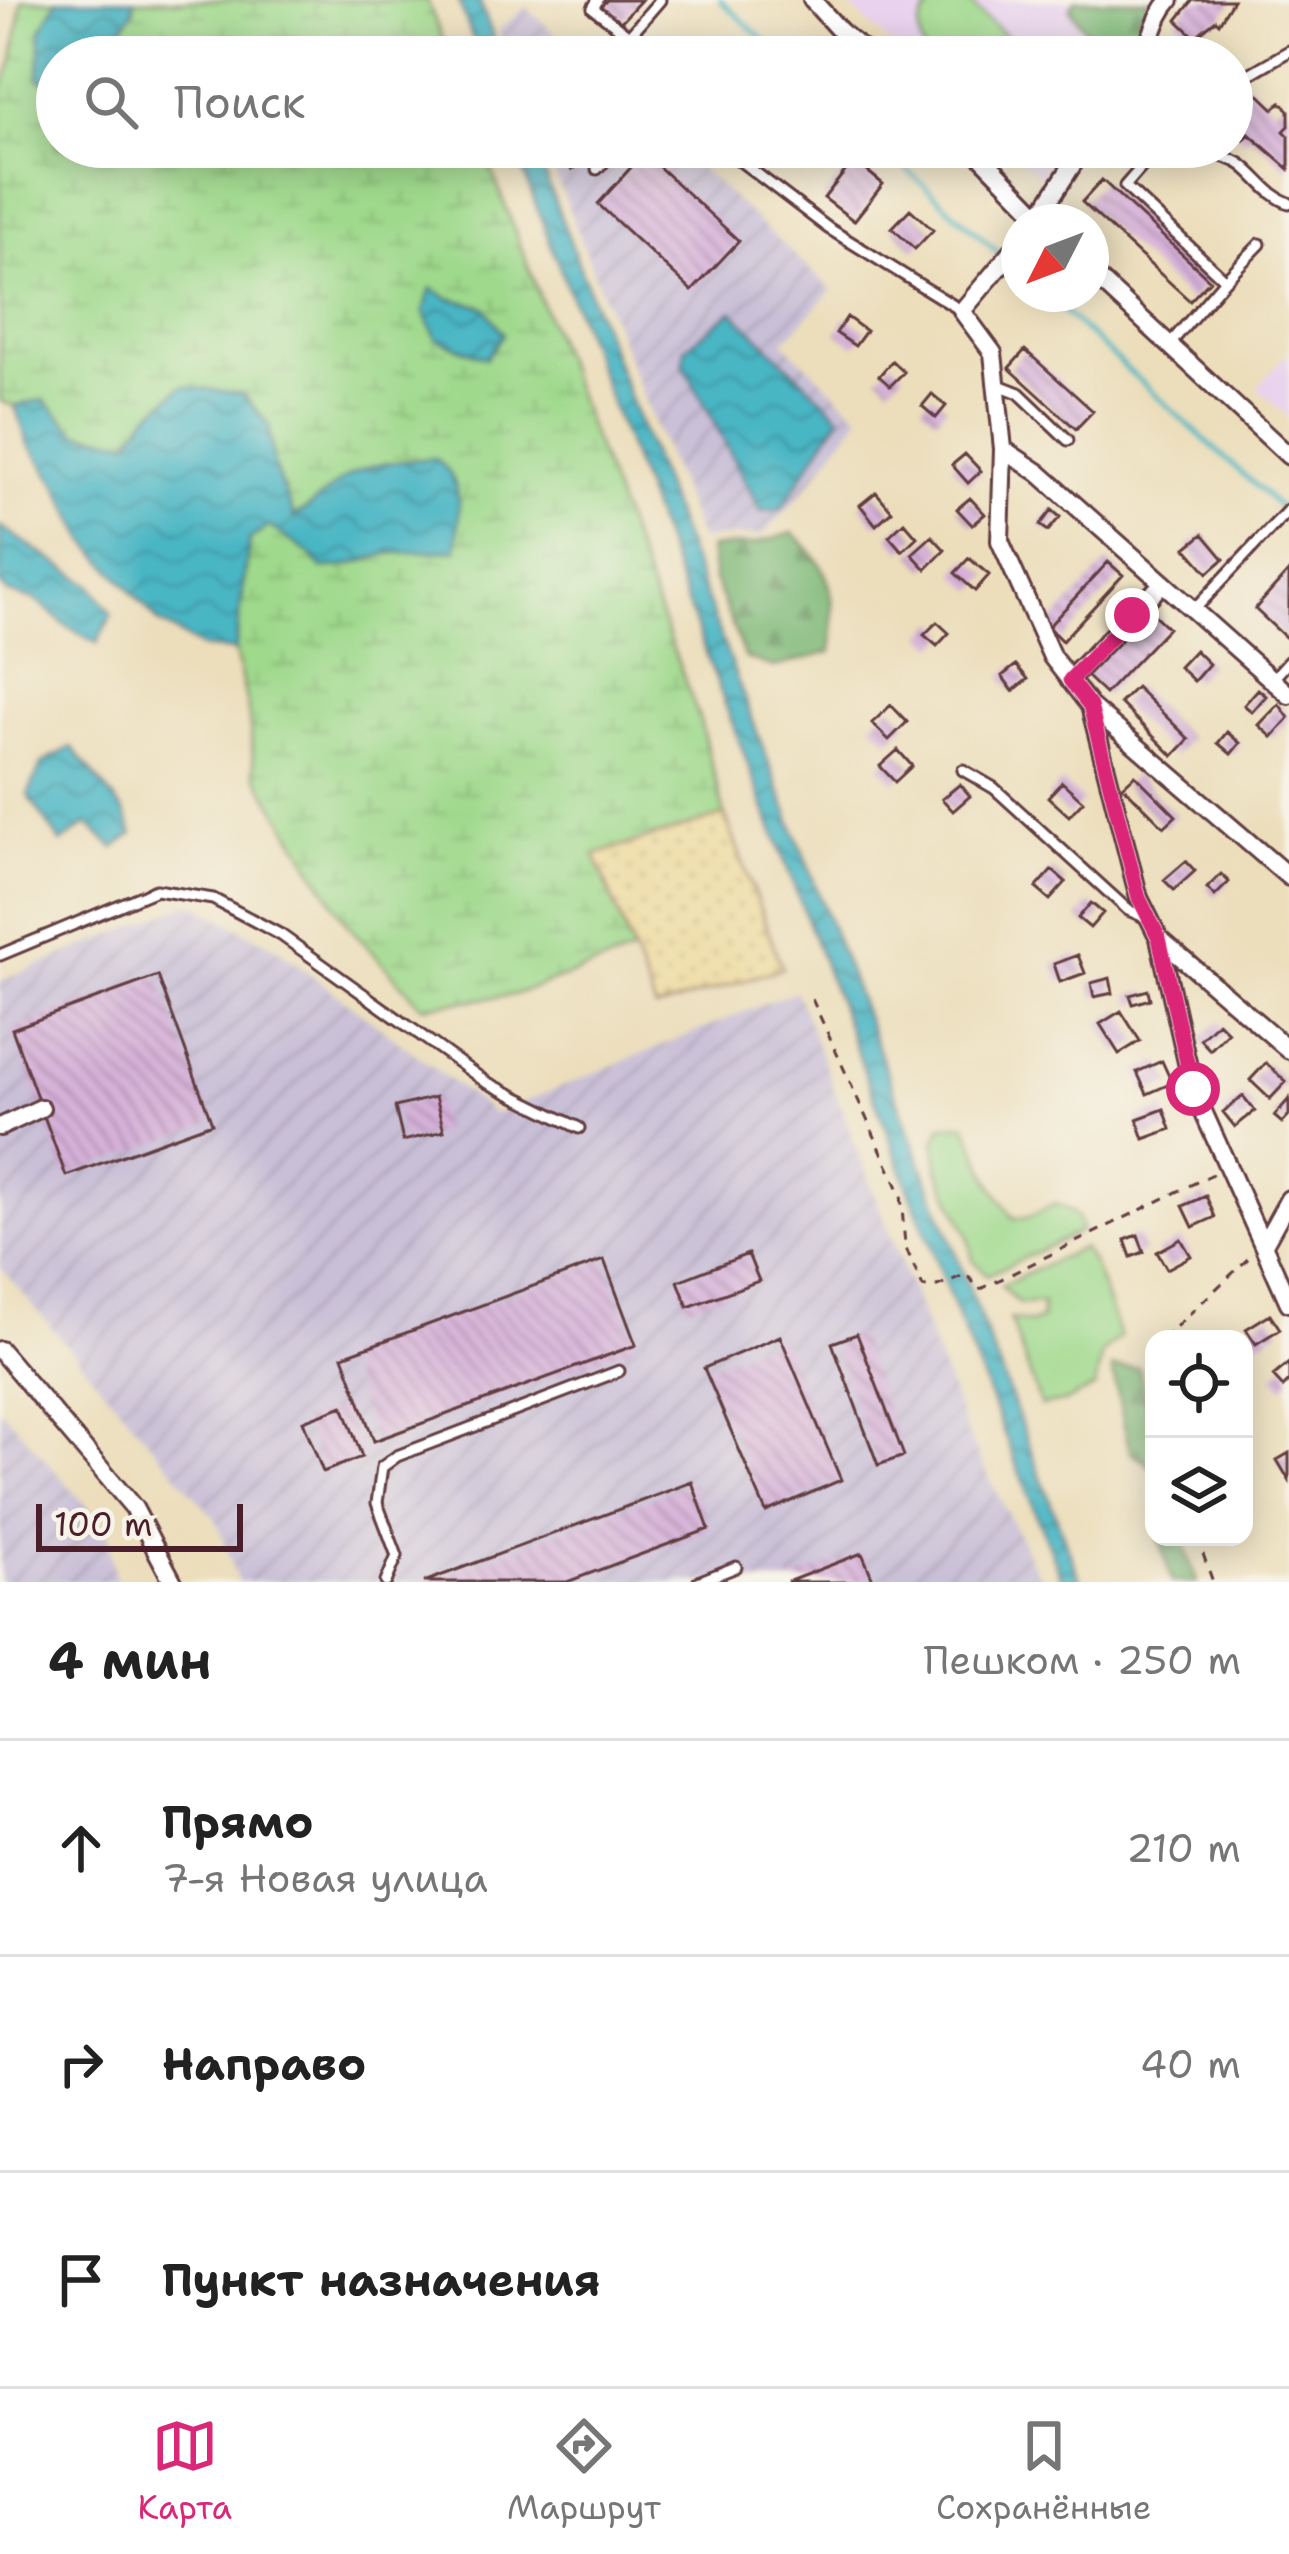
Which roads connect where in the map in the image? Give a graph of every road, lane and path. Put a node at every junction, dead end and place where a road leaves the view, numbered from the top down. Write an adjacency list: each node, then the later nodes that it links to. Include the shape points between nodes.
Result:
1 (598, 0): 5 (lane, via 592,8)
2 (661, 0): 5 (lane)
3 (812, 0): 6 (street)
4 (1170, 0): 7 (street, via 1155,16)
5 (629, 36)
6 (846, 36)
7 (1152, 36)
8 (1289, 52): 9 (lane)
9 (1253, 72)
10 (749, 168): 22 (lane)
11 (992, 168): 16 (street)
12 (1071, 168): 17 (street)
13 (1141, 168): 20 (lane, via 1125,186)
14 (1245, 168): 15 (lane)
15 (1289, 203)
16 (1025, 204)
17 (1050, 204)
18 (1261, 244): 20 (lane)
19 (1001, 267): 22 (street)
20 (1226, 280): 23 (lane)
21 (1109, 290): 23 (street)
22 (962, 311): 24 (street, via 993,353)
23 (1167, 346): 27 (street)
24 (996, 384): 25 (lane, via 1019,393); 26 (street)
25 (1068, 440)
26 (1003, 449): 29 (street); 32 (street, via 1000,541)
27 (1289, 456)
28 (1289, 509): 30 (lane)
29 (1163, 583): 30 (street); 32 (street)
30 (1194, 610): 33 (street)
31 (1289, 661): 33 (lane)
32 (1070, 680): 35 (street)
33 (1272, 680): 34 (street)
34 (1289, 695)
35 (1090, 706): 37 (street); 38 (street)
36 (963, 770): 38 (lane, via 994,788 1128,910)
37 (1289, 877)
38 (1149, 918): 39 (street)
39 (1159, 938): 42 (street); 46 (street, via 1193,1089)
40 (0, 956): 45 (lane, via 156,890 213,899 281,935 486,1082)
41 (812, 999): 46 (path, via 901,1194 905,1246 923,1287 967,1274 979,1290)
42 (1289, 1050)
43 (41, 1108): 44 (street)
44 (0, 1127)
45 (579, 1129)
46 (1229, 1166): 48 (street)
47 (1286, 1209): 48 (street); 49 (street)
48 (1250, 1211): 49 (street)
49 (1264, 1244): 50 (street); 51 (path)
50 (1289, 1303)
51 (1173, 1330)
52 (0, 1350): 56 (street, via 134,1508)
53 (619, 1371): 57 (lane, via 382,1467 377,1503 397,1556)
54 (1200, 1546): 59 (path)
55 (736, 1568): 58 (lane)
56 (172, 1582)
57 (386, 1582)
58 (698, 1582)
59 (1213, 1582)

